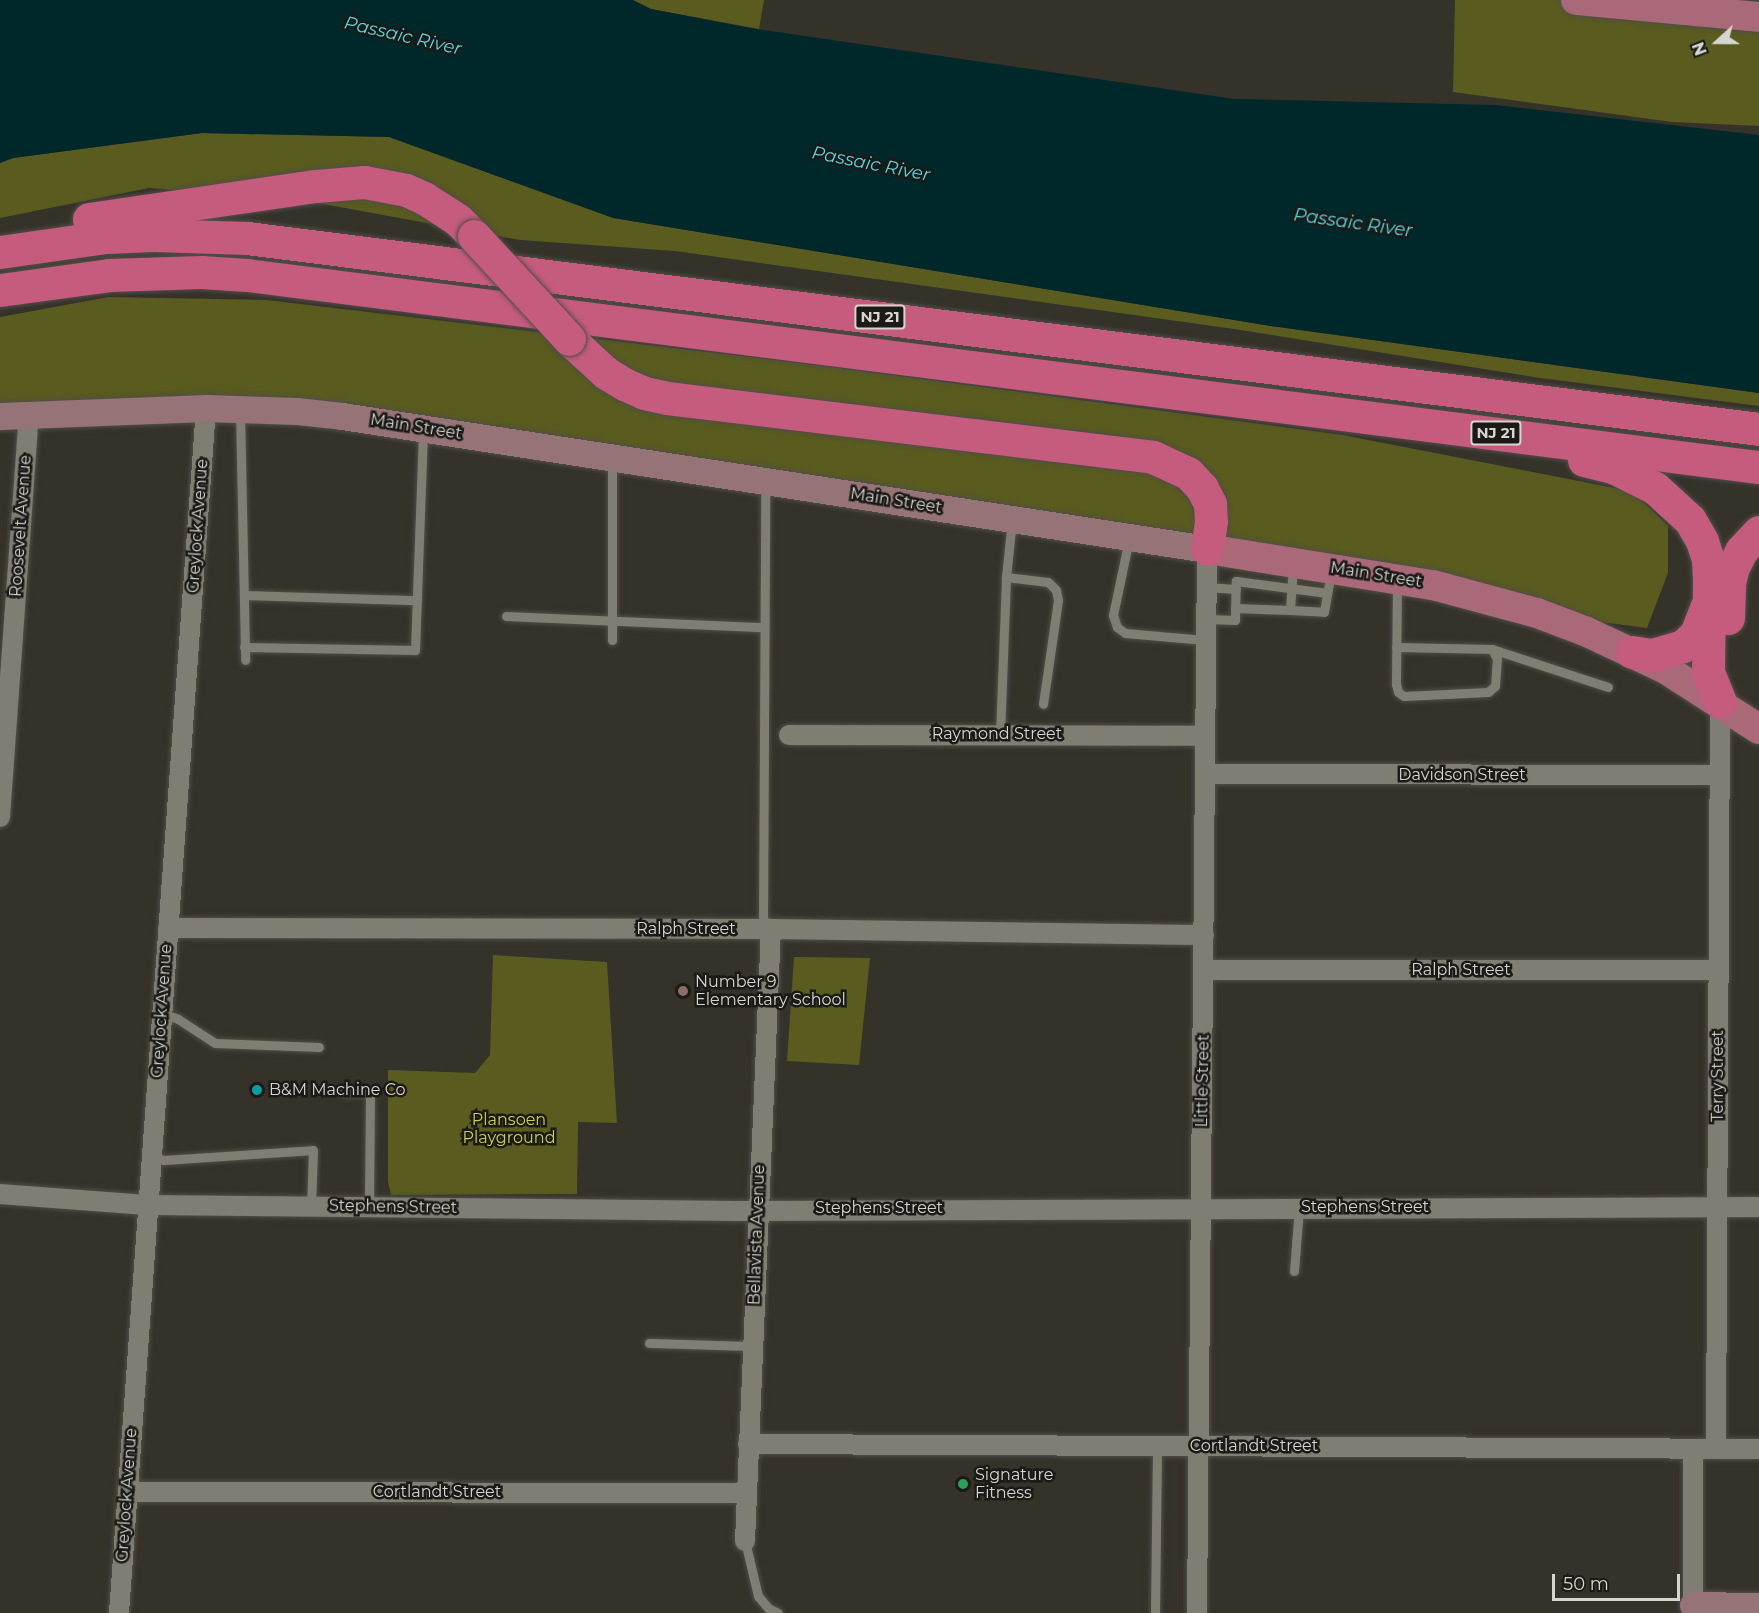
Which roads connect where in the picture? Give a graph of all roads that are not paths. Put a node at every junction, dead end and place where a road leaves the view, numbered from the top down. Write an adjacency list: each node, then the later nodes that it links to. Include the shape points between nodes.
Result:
1 (1576, 0): 2 (main road)
2 (1625, 2): 3 (main road)
3 (1710, 6): 4 (main road)
4 (1759, 17)
5 (0, 234): 21 (highway, bridge, via 341,182 406,190 442,208 606,373 644,393 1152,457 1188,473 1202,488 1210,504)
6 (0, 252): 14 (highway, NJ 21, via 95,238 154,235 267,240)
7 (0, 290): 8 (highway, NJ 21, via 109,275 248,275)
8 (1234, 399): 16 (highway, NJ 21); 27 (highway, via 1612,467 1655,488 1690,520 1702,541)
9 (206, 408): 10 (street, Main Street); 11 (street, Main Street); 54 (street, Greylock Avenue)
10 (239, 409): 13 (street, Main Street, via 297,411); 29 (lane)
11 (29, 415): 12 (street, Main Street); 53 (street, Roosevelt Avenue)
12 (0, 416)
13 (423, 428): 15 (street, Main Street); 30 (lane)
14 (1759, 429)
15 (613, 457): 17 (street, Main Street); 35 (lane)
16 (1759, 467)
17 (765, 481): 18 (street, Main Street); 36 (lane)
18 (1012, 519): 20 (street, Main Street); 24 (lane)
19 (1759, 532): 45 (highway, via 1741,552 1729,583 1729,675)
20 (1129, 537): 21 (street, Main Street); 38 (lane, via 1113,615 1117,627 1125,633)
21 (1207, 549): 22 (main road, Main Street); 28 (street, Little Street)
22 (1237, 572): 23 (main road, Main Street); 28 (lane); 31 (lane)
23 (1293, 575): 26 (main road, Main Street); 32 (lane)
24 (1006, 577): 46 (lane, via 1048,582 1056,590 1058,600); 47 (lane)
25 (1397, 578): 26 (main road, Main Street); 40 (lane); 42 (main road, Main Street, via 1526,610)
26 (1329, 580): 32 (lane, via 1324,612)
27 (1709, 582): 42 (highway, via 1696,634 1683,646 1652,655); 45 (highway, via 1708,672)
28 (1206, 587): 34 (street, Little Street)
29 (244, 595): 30 (lane); 39 (lane)
30 (417, 600): 39 (lane, via 415,650)
31 (1235, 608): 32 (lane); 34 (lane, via 1235,620)
32 (1290, 610)
33 (506, 616): 35 (lane)
34 (1206, 619): 38 (street, Little Street)
35 (612, 620): 36 (lane); 37 (lane)
36 (764, 627): 55 (lane)
37 (612, 640)
38 (1205, 640): 50 (street, Little Street)
39 (244, 647): 43 (lane)
40 (1396, 647): 41 (lane); 41 (lane, via 1396,684 1404,696 1488,692 1495,686 1497,659)
41 (1492, 649): 44 (lane)
42 (1632, 652): 45 (main road, Main Street)
43 (245, 660)
44 (1608, 687)
45 (1720, 702): 48 (main road, Main Street); 52 (street, Terry Street)
46 (1043, 704)
47 (1001, 726): 49 (street, Raymond Street); 50 (street, Raymond Street)
48 (1759, 729)
49 (789, 735)
50 (1204, 736): 51 (street, Little Street)
51 (1204, 774): 52 (street, Davidson Street); 56 (street, Little Street)
52 (1720, 775): 58 (street, Terry Street)
53 (0, 817)
54 (168, 928): 55 (street, Ralph Street); 59 (street, Greylock Avenue)
55 (767, 929): 56 (street, Ralph Street); 71 (street, Bellavista Avenue)
56 (1204, 935): 57 (street, Little Street)
57 (1204, 970): 58 (street, Ralph Street); 70 (street, Little Street)
58 (1718, 970): 68 (street, Terry Street)
59 (161, 1013): 60 (lane, via 178,1019 215,1043); 62 (street, Greylock Avenue)
60 (319, 1047)
61 (344, 1092): 66 (lane, via 370,1092)
62 (151, 1157): 64 (street, Greylock Avenue); 65 (lane, via 164,1160 313,1150)
63 (0, 1194): 64 (street, Stephens Street)
64 (147, 1205): 65 (street, Stephens Street); 81 (street, Greylock Avenue)
65 (311, 1206): 66 (street, Stephens Street)
66 (369, 1207): 71 (street, Stephens Street)
67 (1299, 1207): 68 (street, Stephens Street); 70 (street, Stephens Street); 72 (lane)
68 (1718, 1207): 69 (street, Stephens Street); 79 (street, Terry Street)
69 (1759, 1207)
70 (1201, 1208): 71 (street, Stephens Street); 77 (street, Little Street)
71 (758, 1209): 74 (street, Bellavista Avenue)
72 (1294, 1271)
73 (649, 1343): 74 (lane)
74 (753, 1346): 75 (street, Bellavista Avenue)
75 (748, 1444): 76 (street, Cortlandt Street); 82 (street, Bellavista Avenue)
76 (1157, 1446): 77 (street, Cortlandt Street); 88 (lane)
77 (1199, 1446): 78 (street, Cortlandt Street); 89 (street, Little Street)
78 (1693, 1449): 79 (street, Cortlandt Street); 85 (street)
79 (1716, 1449): 80 (street, Cortlandt Street)
80 (1759, 1449)
81 (128, 1492): 82 (street, Cortlandt Street); 86 (street, Greylock Avenue)
82 (746, 1493): 83 (street, Bellavista Avenue)
83 (745, 1541): 87 (lane, via 758,1596)
84 (1759, 1606): 85 (street)
85 (1693, 1609)
86 (119, 1613)
87 (778, 1613)
88 (1155, 1613)
89 (1197, 1613)

